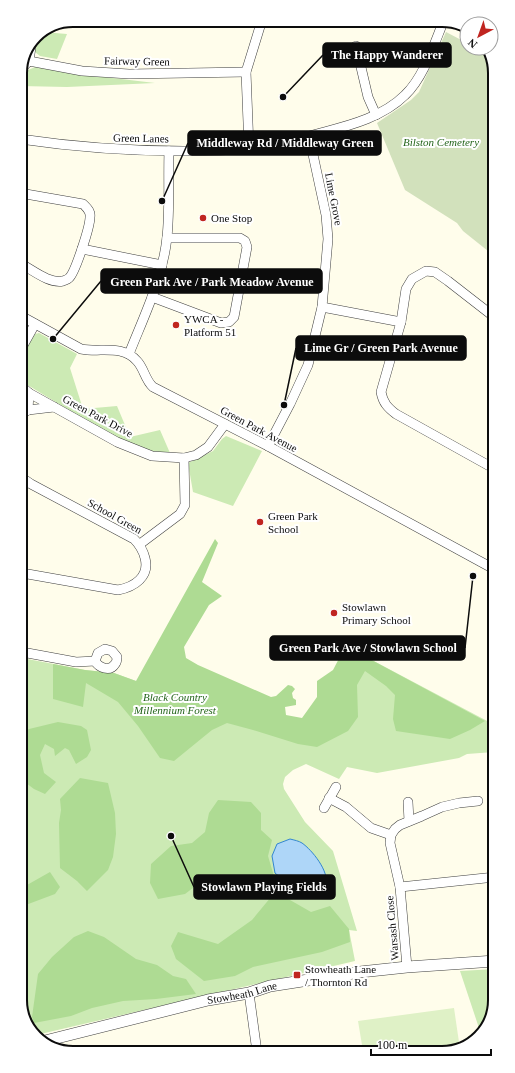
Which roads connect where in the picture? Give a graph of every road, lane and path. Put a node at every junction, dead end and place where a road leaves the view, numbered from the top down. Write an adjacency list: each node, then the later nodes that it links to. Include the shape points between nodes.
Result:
1 (260, 27): 5 (street)
2 (441, 27): 6 (street, Green Lanes, via 424,68 413,86 400,100)
3 (356, 46): 6 (street, via 368,97)
4 (29, 61): 5 (street, Fairway Green, via 82,71 129,74)
5 (246, 72): 9 (street)
6 (376, 115): 7 (street, Green Lanes, via 346,127)
7 (309, 136): 9 (street, Green Lanes); 17 (street, Lime Grove, via 326,215 328,239)
8 (27, 140): 10 (street, Green Lanes, via 109,149)
9 (249, 148): 10 (street, Green Lanes)
10 (169, 151): 12 (street)
11 (27, 194): 13 (street, via 83,204 89,209 90,217)
12 (167, 238): 14 (street); 16 (street, via 240,238 245,241 247,247 234,316 229,322 221,323)
13 (82, 249): 14 (street); 15 (street, via 72,274 62,281 53,281)
14 (162, 265): 16 (street)
15 (27, 267)
16 (152, 297): 23 (street)
17 (322, 307): 20 (street); 30 (street, Lime Grove, via 308,365)
18 (488, 312): 20 (street, via 448,281 431,271 426,271 412,279 406,289)
19 (27, 319): 21 (street)
20 (401, 322): 32 (street, via 381,392 382,399 396,414)
21 (35, 324): 22 (street); 23 (street, via 81,349 115,350)
22 (27, 338)
23 (129, 354): 29 (street, Green Park Avenue, via 138,361 153,387)
24 (27, 391): 25 (street, Green Park Drive)
25 (30, 393): 26 (street); 27 (street, Green Park Drive)
26 (27, 404)
27 (54, 406): 28 (street); 31 (street, Green Park Drive, via 117,442 152,456)
28 (27, 412)
29 (225, 424): 30 (street, Green Park Avenue); 31 (street, Green Park Drive, via 202,452)
30 (268, 446): 35 (street, Green Park Avenue)
31 (184, 458): 34 (street, via 184,509)
32 (488, 465)
33 (27, 481): 34 (street, School Green)
34 (140, 544): 36 (street, School Green, via 144,552 146,569 140,580 127,588 118,590)
35 (488, 566)
36 (27, 574)
37 (27, 653): 38 (street, via 76,662)
38 (95, 661)
39 (336, 786): 40 (street)
40 (329, 798): 43 (street); 45 (street, via 346,807 371,828)
41 (478, 801): 44 (street, via 459,802)
42 (408, 802): 44 (street)
43 (324, 808)
44 (409, 821): 45 (street, via 400,825)
45 (391, 835): 47 (street, Warsash Close, via 390,842)
46 (488, 878): 47 (street, Warsash Close)
47 (400, 887): 49 (street, Warsash Close)
48 (488, 961): 49 (street, Stowheath Lane)
49 (407, 967): 50 (street, Stowheath Lane, via 270,986)
50 (249, 993): 51 (street, Stowheath Lane, via 208,1000); 52 (street)
51 (51, 1040)
52 (256, 1046)

